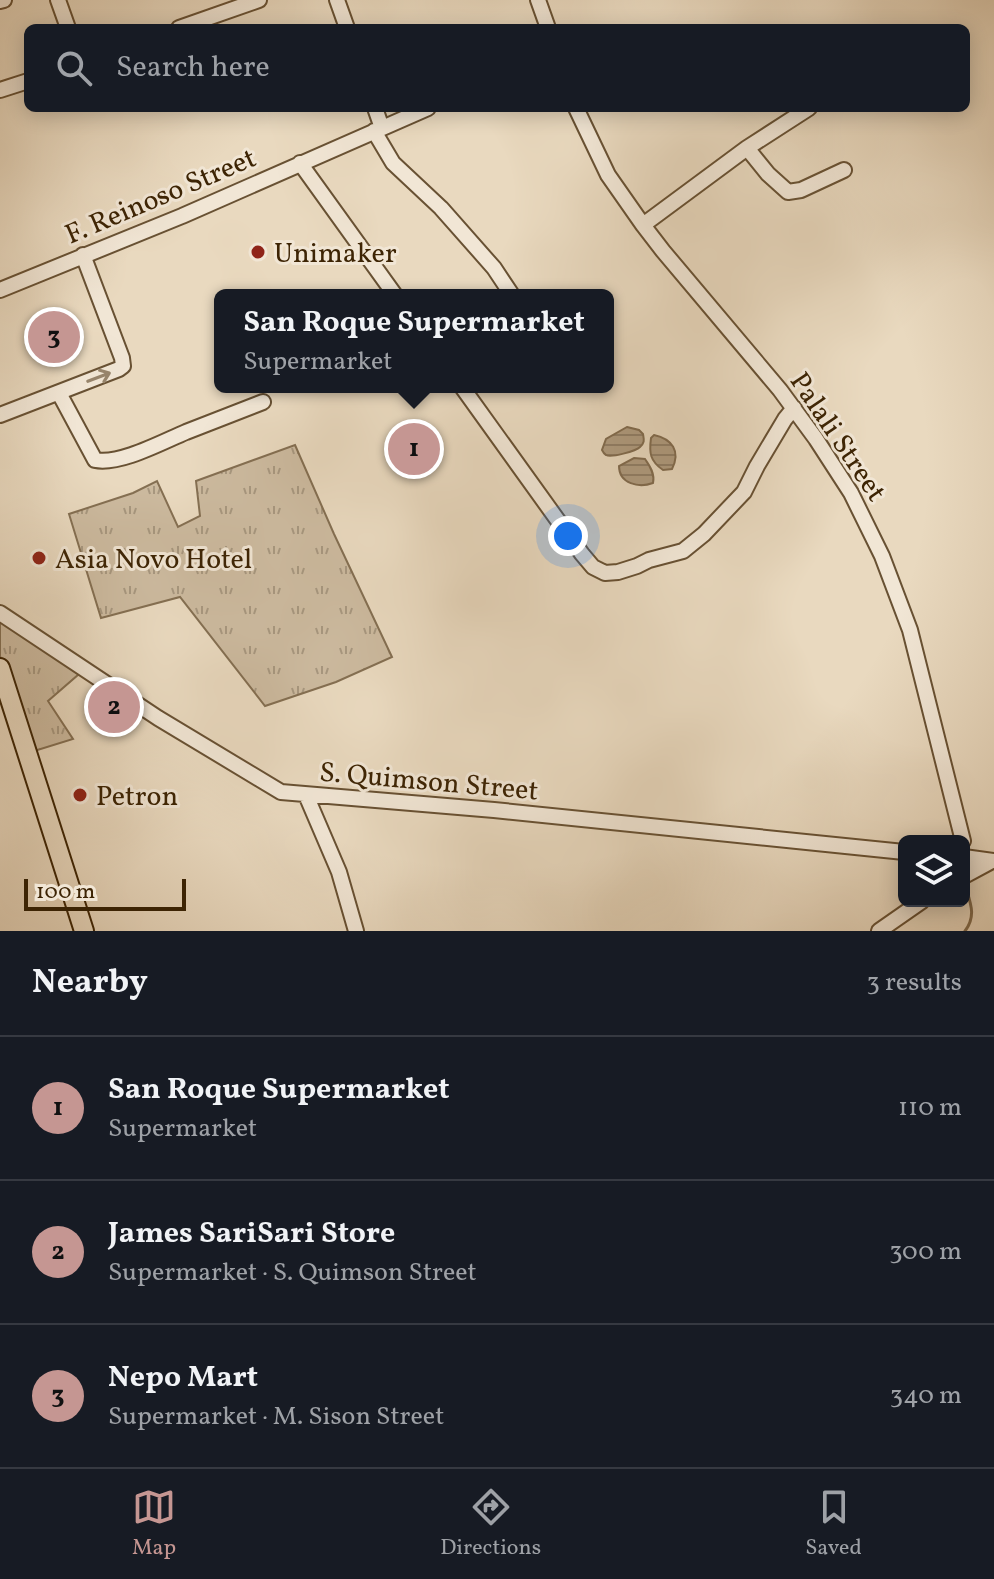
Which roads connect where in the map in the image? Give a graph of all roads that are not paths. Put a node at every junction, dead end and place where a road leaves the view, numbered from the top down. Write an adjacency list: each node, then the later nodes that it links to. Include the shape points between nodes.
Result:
1 (58, 0): 5 (street)
2 (259, 0): 6 (street)
3 (337, 0): 7 (street)
4 (538, 0): 8 (street)
5 (67, 24)
6 (190, 24)
7 (346, 24)
8 (547, 24)
9 (24, 82): 10 (street)
10 (0, 90)
11 (376, 112): 15 (street)
12 (419, 112): 15 (street, F. Reinoso Street)
13 (578, 112): 19 (street, Palali Street, via 608,175)
14 (799, 112): 16 (street)
15 (378, 130): 17 (street, F. Reinoso Street); 22 (street, via 393,163 441,208)
16 (747, 148): 18 (street, via 788,192); 19 (street)
17 (300, 163): 20 (street, F. Reinoso Street); 21 (street)
18 (844, 170)
19 (643, 225): 27 (street, Palali Street)
20 (83, 255): 23 (street, F. Reinoso Street); 24 (street, one-way to 20, via 123,366)
21 (391, 289)
22 (508, 289)
23 (0, 290)
24 (59, 393): 26 (street, via 90,454 104,462); 28 (street)
25 (466, 393): 27 (street, via 582,554 605,573 683,551 704,534 744,492)
26 (263, 402)
27 (794, 408): 32 (street, Palali Street, via 851,493 898,596)
28 (0, 415)
29 (0, 613): 31 (street, S. Quimson Street, via 238,767 281,792)
30 (0, 668): 38 (main road)
31 (306, 795): 33 (street, S. Quimson Street); 39 (street, via 339,872)
32 (961, 835)
33 (898, 851)
34 (970, 852): 35 (street)
35 (993, 861): 36 (street)
36 (970, 873)
37 (913, 907): 40 (street)
38 (84, 931)
39 (356, 931)
40 (879, 931)

